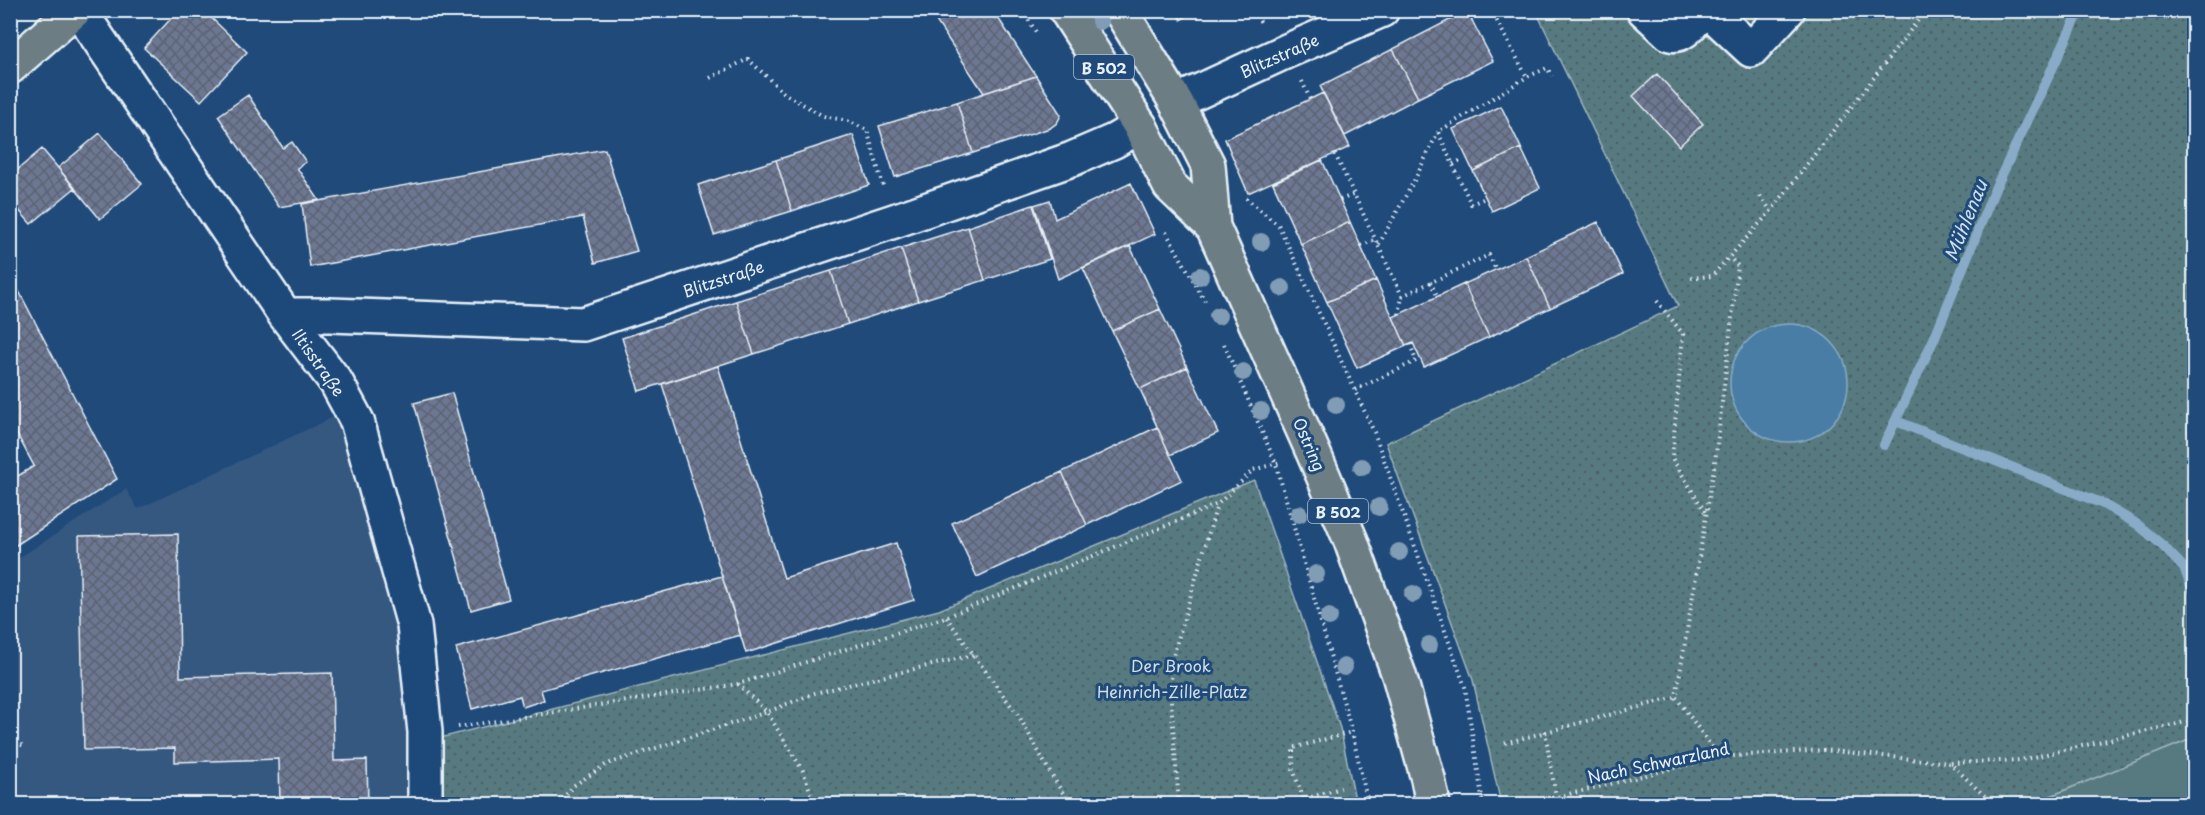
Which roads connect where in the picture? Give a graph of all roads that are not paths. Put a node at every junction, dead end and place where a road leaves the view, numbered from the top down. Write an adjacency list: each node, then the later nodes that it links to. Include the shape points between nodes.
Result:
1 (77, 10): 10 (main road); 14 (street, Iltisstraße)
2 (1066, 10): 12 (main road, Ostring / B 502)
3 (1120, 10): 11 (main road, Ostring / B 502)
4 (1382, 10): 11 (street, Blitzstraße)
5 (1644, 10): 6 (street, via 1674,36)
6 (1706, 10): 9 (street, via 1751,50)
7 (1738, 10): 9 (street)
8 (1788, 10): 9 (street)
9 (1764, 36)
10 (10, 67)
11 (1176, 102): 13 (main road, Ostring / B 502, via 1208,165)
12 (1140, 126): 13 (main road, Ostring / B 502, via 1170,186); 14 (street, Blitzstraße, via 1072,159 583,324 330,315)
13 (1214, 227): 16 (main road, Ostring / B 502, via 1362,572 1399,675)
14 (294, 326): 15 (street, Iltisstraße, via 336,382 357,421 414,625 425,732)
15 (425, 804)
16 (1433, 804)

